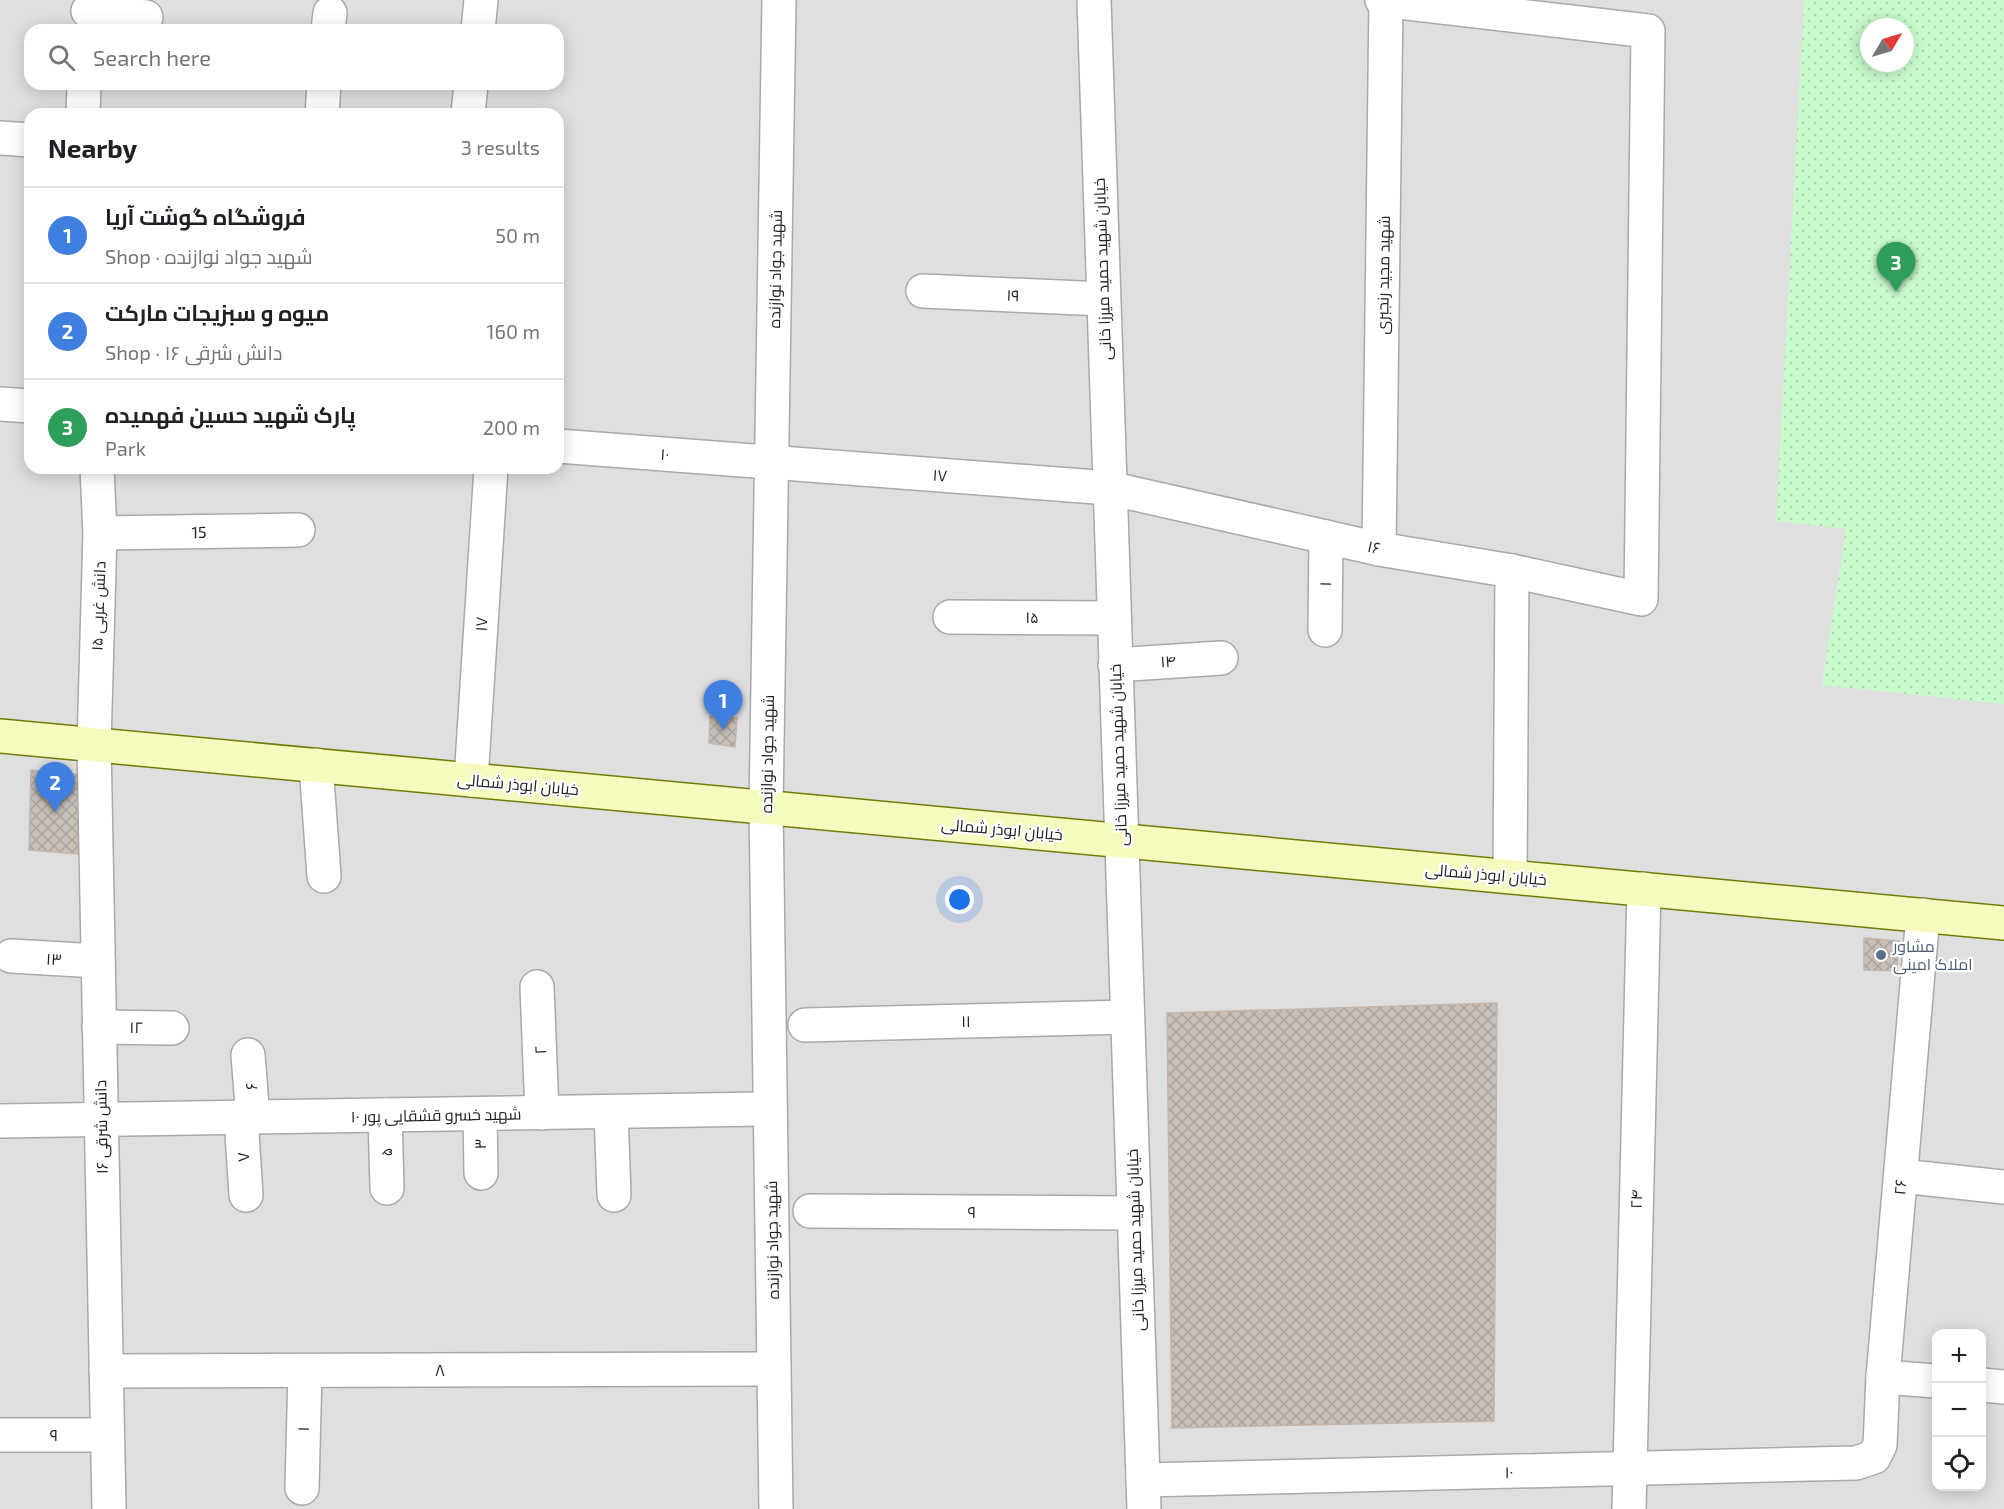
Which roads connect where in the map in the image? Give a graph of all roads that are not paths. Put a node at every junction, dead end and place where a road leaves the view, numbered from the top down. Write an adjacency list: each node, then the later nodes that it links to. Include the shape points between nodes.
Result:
1 (481, 0): 7 (street)
2 (779, 0): 21 (street, شهید جواد نوازنده)
3 (1094, 0): 17 (street, خیابان شهید حمید میرزا خانی)
4 (1384, 0): 28 (street, شهید مجید رنجبری); 29 (street, ۱۶, via 1648,31 1641,599)
5 (88, 14): 6 (street)
6 (146, 17)
7 (479, 24)
8 (84, 90): 11 (street)
9 (324, 90): 12 (street)
10 (470, 90): 13 (street)
11 (83, 108)
12 (322, 108)
13 (469, 108)
14 (0, 138): 15 (street)
15 (24, 140)
16 (923, 291): 17 (street, ۱۹)
17 (1103, 298): 24 (street, خیابان شهید حمید میرزا خانی)
18 (0, 404): 19 (street)
19 (24, 406)
20 (564, 446): 21 (street, ۱۰)
21 (772, 462): 24 (street, ۱۷); 39 (street, شهید جواد نوازنده)
22 (97, 474): 26 (street, دانش غربی ۱۵)
23 (491, 474): 38 (street, ۱۷)
24 (1109, 488): 27 (street, ۱۶); 31 (street, خیابان شهید حمید میرزا خانی)
25 (298, 530): 26 (street, 15)
26 (100, 533): 36 (street, دانش غربی ۱۵)
27 (1326, 537): 28 (street, ۱۶); 32 (street, ۱)
28 (1380, 549): 29 (street, ۱۶)
29 (1512, 571): 42 (street)
30 (950, 617): 31 (street, ۱۵)
31 (1114, 618): 34 (street, خیابان شهید حمید میرزا خانی)
32 (1324, 630)
33 (1221, 658): 34 (street, ۱۴)
34 (1115, 664): 40 (street, خیابان شهید حمید میرزا خانی)
35 (0, 736): 36 (street, خیابان ابوذر شمالی)
36 (94, 745): 37 (street, خیابان ابوذر شمالی); 47 (street, دانش شرقی ۱۶)
37 (316, 765): 38 (street, خیابان ابوذر شمالی); 41 (street)
38 (471, 780): 39 (street, خیابان ابوذر شمالی)
39 (766, 807): 40 (street, خیابان ابوذر شمالی); 54 (street, شهید جواد نوازنده)
40 (1121, 840): 42 (street, خیابان ابوذر شمالی); 49 (street, خیابان شهید حمید میرزا خانی)
41 (324, 876)
42 (1510, 876): 43 (street, خیابان ابوذر شمالی)
43 (1644, 889): 44 (street, خیابان ابوذر شمالی); 80 (street, ۲۴)
44 (1923, 915): 45 (street, خیابان ابوذر شمالی); 63 (street, ۲۶)
45 (2004, 922)
46 (11, 956): 47 (street, ۱۳)
47 (98, 961): 51 (street, دانش شرقی ۱۶)
48 (537, 987): 56 (street, ۲)
49 (1127, 1017): 50 (street, ۱۱); 69 (street, خیابان شهید حمید میرزا خانی)
50 (805, 1025)
51 (99, 1027): 52 (street, ۱۲); 60 (street, دانش شرقی ۱۶)
52 (172, 1028)
53 (248, 1055): 59 (street, ۶)
54 (770, 1109): 55 (street, شهید خسرو قشقایی پور ۱۰); 70 (street, شهید جواد نوازنده)
55 (611, 1112): 56 (street, شهید خسرو قشقایی پور ۱۰); 67 (street)
56 (542, 1113): 57 (street, شهید خسرو قشقایی پور ۱۰)
57 (480, 1114): 58 (street, شهید خسرو قشقایی پور ۱۰); 62 (street, ۳)
58 (385, 1115): 59 (street, شهید خسرو قشقایی پور ۱۰); 65 (street, ۵)
59 (247, 1118): 60 (street, شهید خسرو قشقایی پور ۱۰); 66 (street, ۷)
60 (101, 1120): 61 (street, شهید خسرو قشقایی پور ۱۰); 71 (street, دانش شرقی ۱۶)
61 (0, 1121)
62 (481, 1173)
63 (1901, 1176): 64 (street); 73 (street, ۲۶)
64 (2004, 1186)
65 (387, 1188)
66 (246, 1195)
67 (614, 1195)
68 (810, 1211): 69 (street, ۹)
69 (1134, 1213): 82 (street, خیابان شهید حمید میرزا خانی)
70 (774, 1369): 72 (street, ۸); 84 (street, شهید جواد نوازنده)
71 (106, 1371): 72 (street, ۸); 78 (street, دانش شرقی ۱۶)
72 (305, 1371): 81 (street, ۱)
73 (1883, 1377): 74 (street); 79 (street, ۲۶, via 1880,1445)
74 (1932, 1381)
75 (1986, 1385): 76 (street)
76 (2004, 1387)
77 (0, 1435): 78 (street, ۹)
78 (107, 1435): 83 (street, دانش شرقی ۱۶)
79 (1874, 1457): 80 (street, ۱۰, via 1856,1463)
80 (1630, 1469): 82 (street, ۱۰); 85 (street, ۲۴)
81 (302, 1488)
82 (1144, 1495)
83 (108, 1509)
84 (776, 1509)
85 (1629, 1509)

